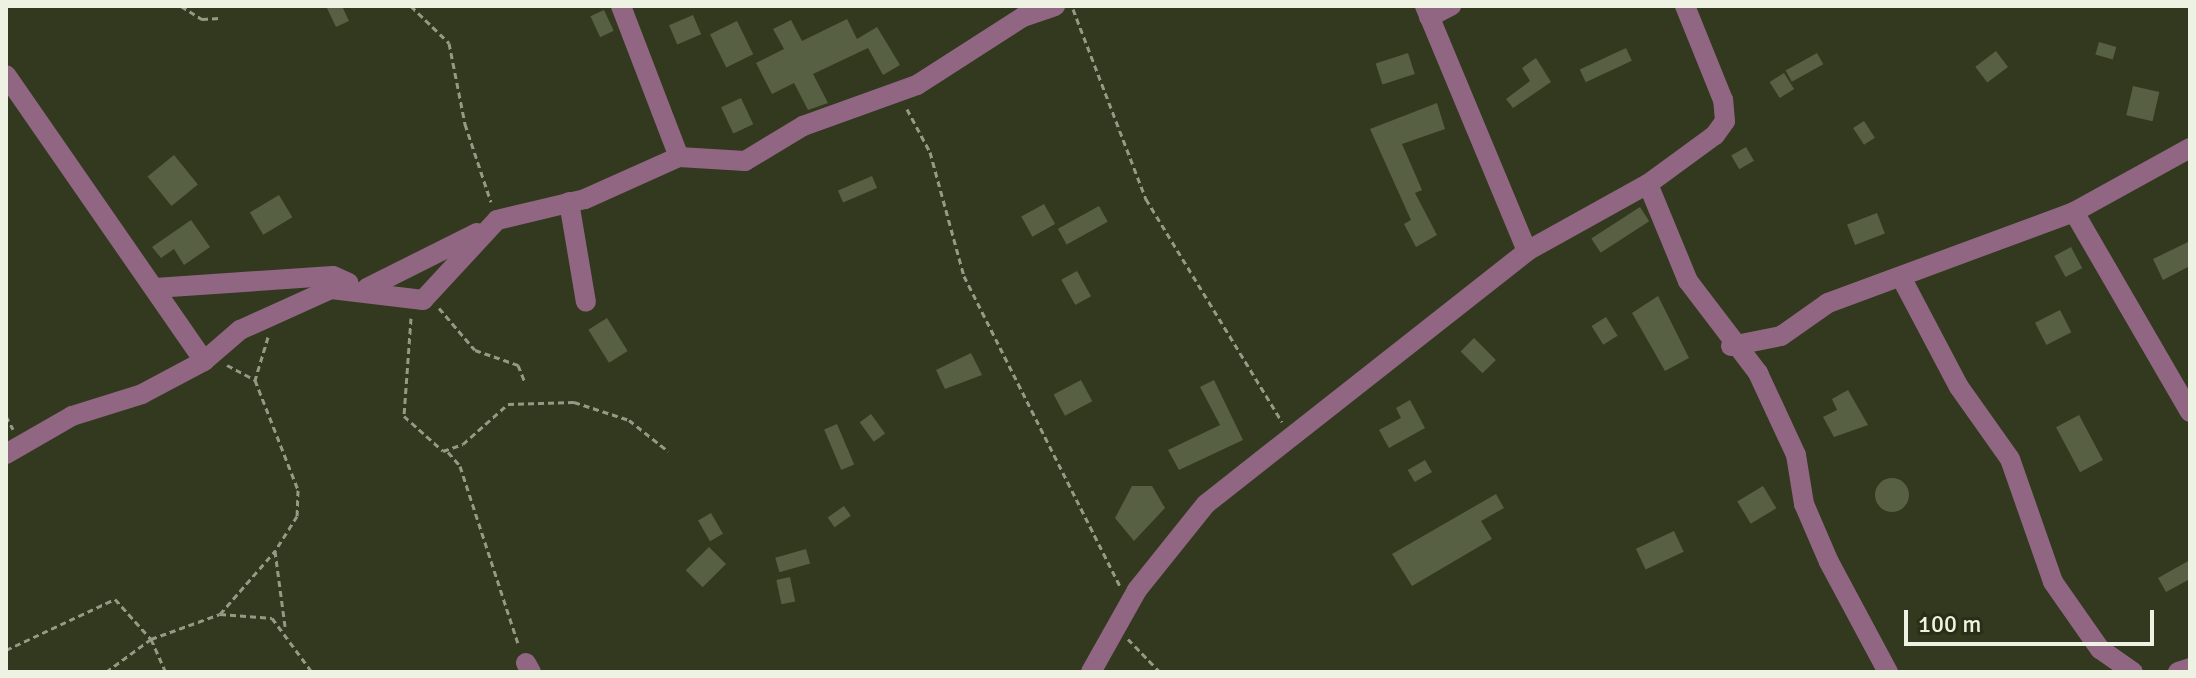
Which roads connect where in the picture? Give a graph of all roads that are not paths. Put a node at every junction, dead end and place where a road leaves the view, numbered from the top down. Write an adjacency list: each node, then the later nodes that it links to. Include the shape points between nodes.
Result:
1 (621, 6): 8 (street)
2 (1055, 6): 8 (street, via 898,92 803,126 745,161)
3 (1451, 6): 5 (street)
4 (1685, 6): 9 (street, via 1725,121)
5 (1427, 11): 13 (street)
6 (6, 75): 16 (street)
7 (2190, 148): 11 (street)
8 (679, 157): 10 (street)
9 (1648, 184): 13 (street); 18 (street, via 1688,281)
10 (569, 202): 12 (street); 17 (street)
11 (2074, 212): 14 (street); 20 (street)
12 (493, 224): 15 (street); 15 (street, via 423,300)
13 (1527, 251): 23 (street, via 1290,436 1184,527 1128,604)
14 (1902, 279): 18 (street, via 1828,303 1781,336); 25 (street, via 1959,387 2010,459 2053,582 2100,649)
15 (361, 287): 16 (street, via 333,276); 19 (street, via 331,289 272,315)
16 (155, 288): 19 (street)
17 (586, 302)
18 (1731, 346): 24 (street, via 1758,373 1796,455 1804,504 1829,562)
19 (204, 361): 21 (street, via 142,394 72,416)
20 (2190, 412)
21 (6, 454)
22 (2190, 668): 26 (street)
23 (1091, 672)
24 (1888, 672)
25 (2133, 672)
26 (2178, 672)

